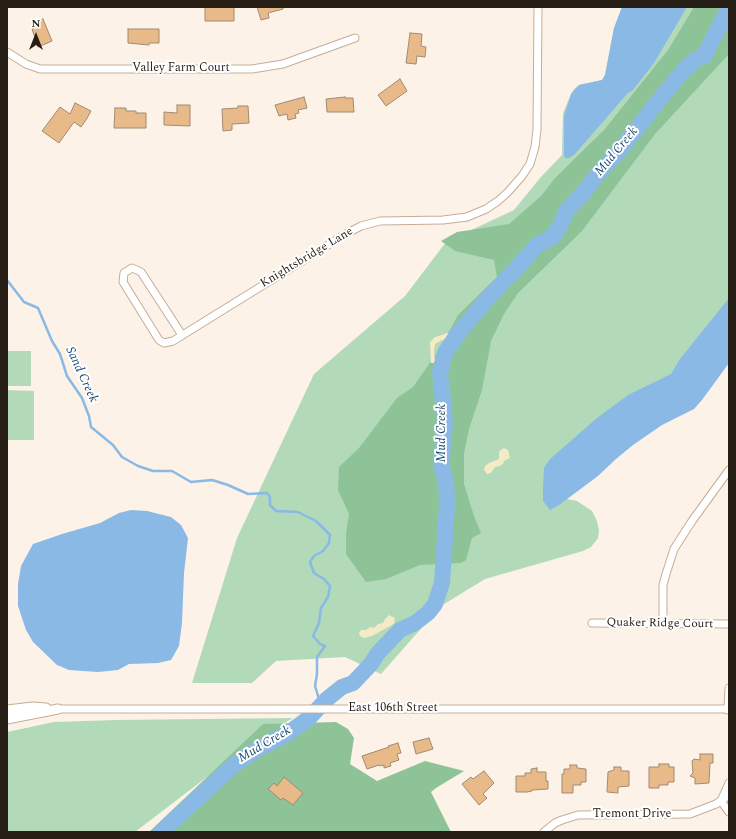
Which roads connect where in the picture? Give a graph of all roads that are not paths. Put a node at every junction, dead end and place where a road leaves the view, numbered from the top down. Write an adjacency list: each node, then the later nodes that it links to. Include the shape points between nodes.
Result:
1 (538, 7): 4 (street, Knightsbridge Lane, via 535,147 530,164 508,192 486,209 467,217 380,221 361,226)
2 (355, 38): 3 (street, Valley Farm Court, via 283,64 252,69 40,69)
3 (7, 52)
4 (182, 335): 4 (street, Knightsbridge Lane, via 141,272 132,268 124,273 124,282 159,340 164,343)
5 (729, 470): 7 (street, via 674,549 663,585)
6 (592, 623): 7 (street, Quaker Ridge Court)
7 (663, 623): 8 (street, Quaker Ridge Court)
8 (729, 624)
9 (729, 688): 11 (street)
10 (58, 709): 11 (street, East 106th Street); 12 (street, East 106th Street, via 33,707); 13 (street, East 106th Street)
11 (728, 709)
12 (7, 710)
13 (7, 720)
14 (729, 784): 16 (street)
15 (729, 795): 16 (street, Tremont Drive)
16 (721, 801): 17 (street); 18 (street, Tremont Drive, via 690,814 578,815 555,823)
17 (729, 812)
18 (544, 832)

